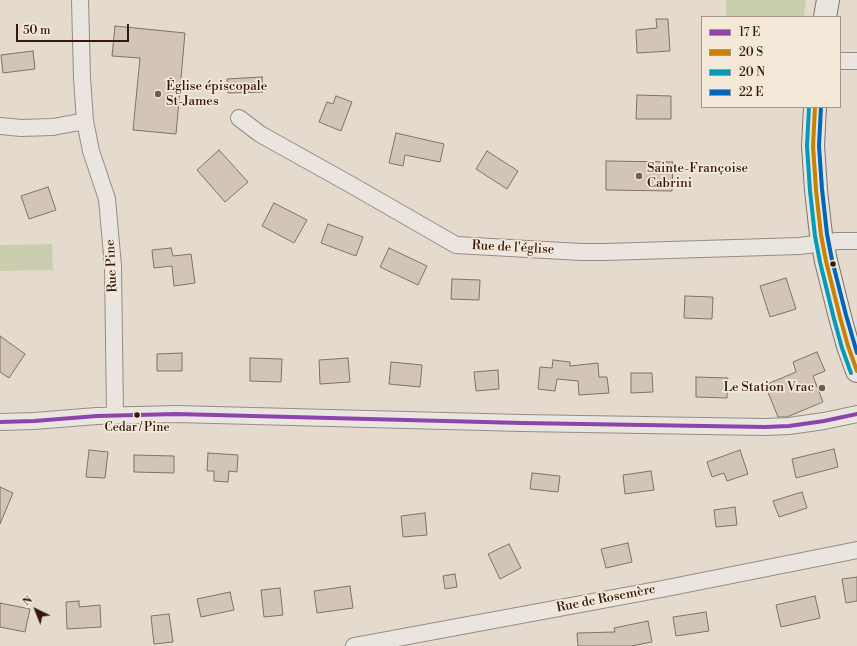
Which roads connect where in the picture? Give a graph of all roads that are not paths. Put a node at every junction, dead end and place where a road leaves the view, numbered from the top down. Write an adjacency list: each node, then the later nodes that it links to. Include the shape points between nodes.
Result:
1 (80, 0): 8 (street, Rue Pine)
2 (828, 0): 3 (main road)
3 (825, 16)
4 (841, 61): 5 (street)
5 (857, 61)
6 (815, 108): 11 (main road, via 813,146)
7 (238, 118): 11 (street, Rue de l'église, via 260,134 456,245 605,252 800,246)
8 (85, 121): 9 (street, via 53,127); 14 (street, Rue Pine, via 91,151 107,199 113,266)
9 (0, 126)
10 (857, 241): 11 (street, Rue de l'église)
11 (822, 243): 12 (main road, via 842,325)
12 (857, 371)
13 (857, 414): 14 (street, via 813,423 765,427 522,424 176,414)
14 (115, 415): 15 (street)
15 (0, 422)
16 (857, 550): 17 (street, Rue de Rosemère)
17 (354, 646)

